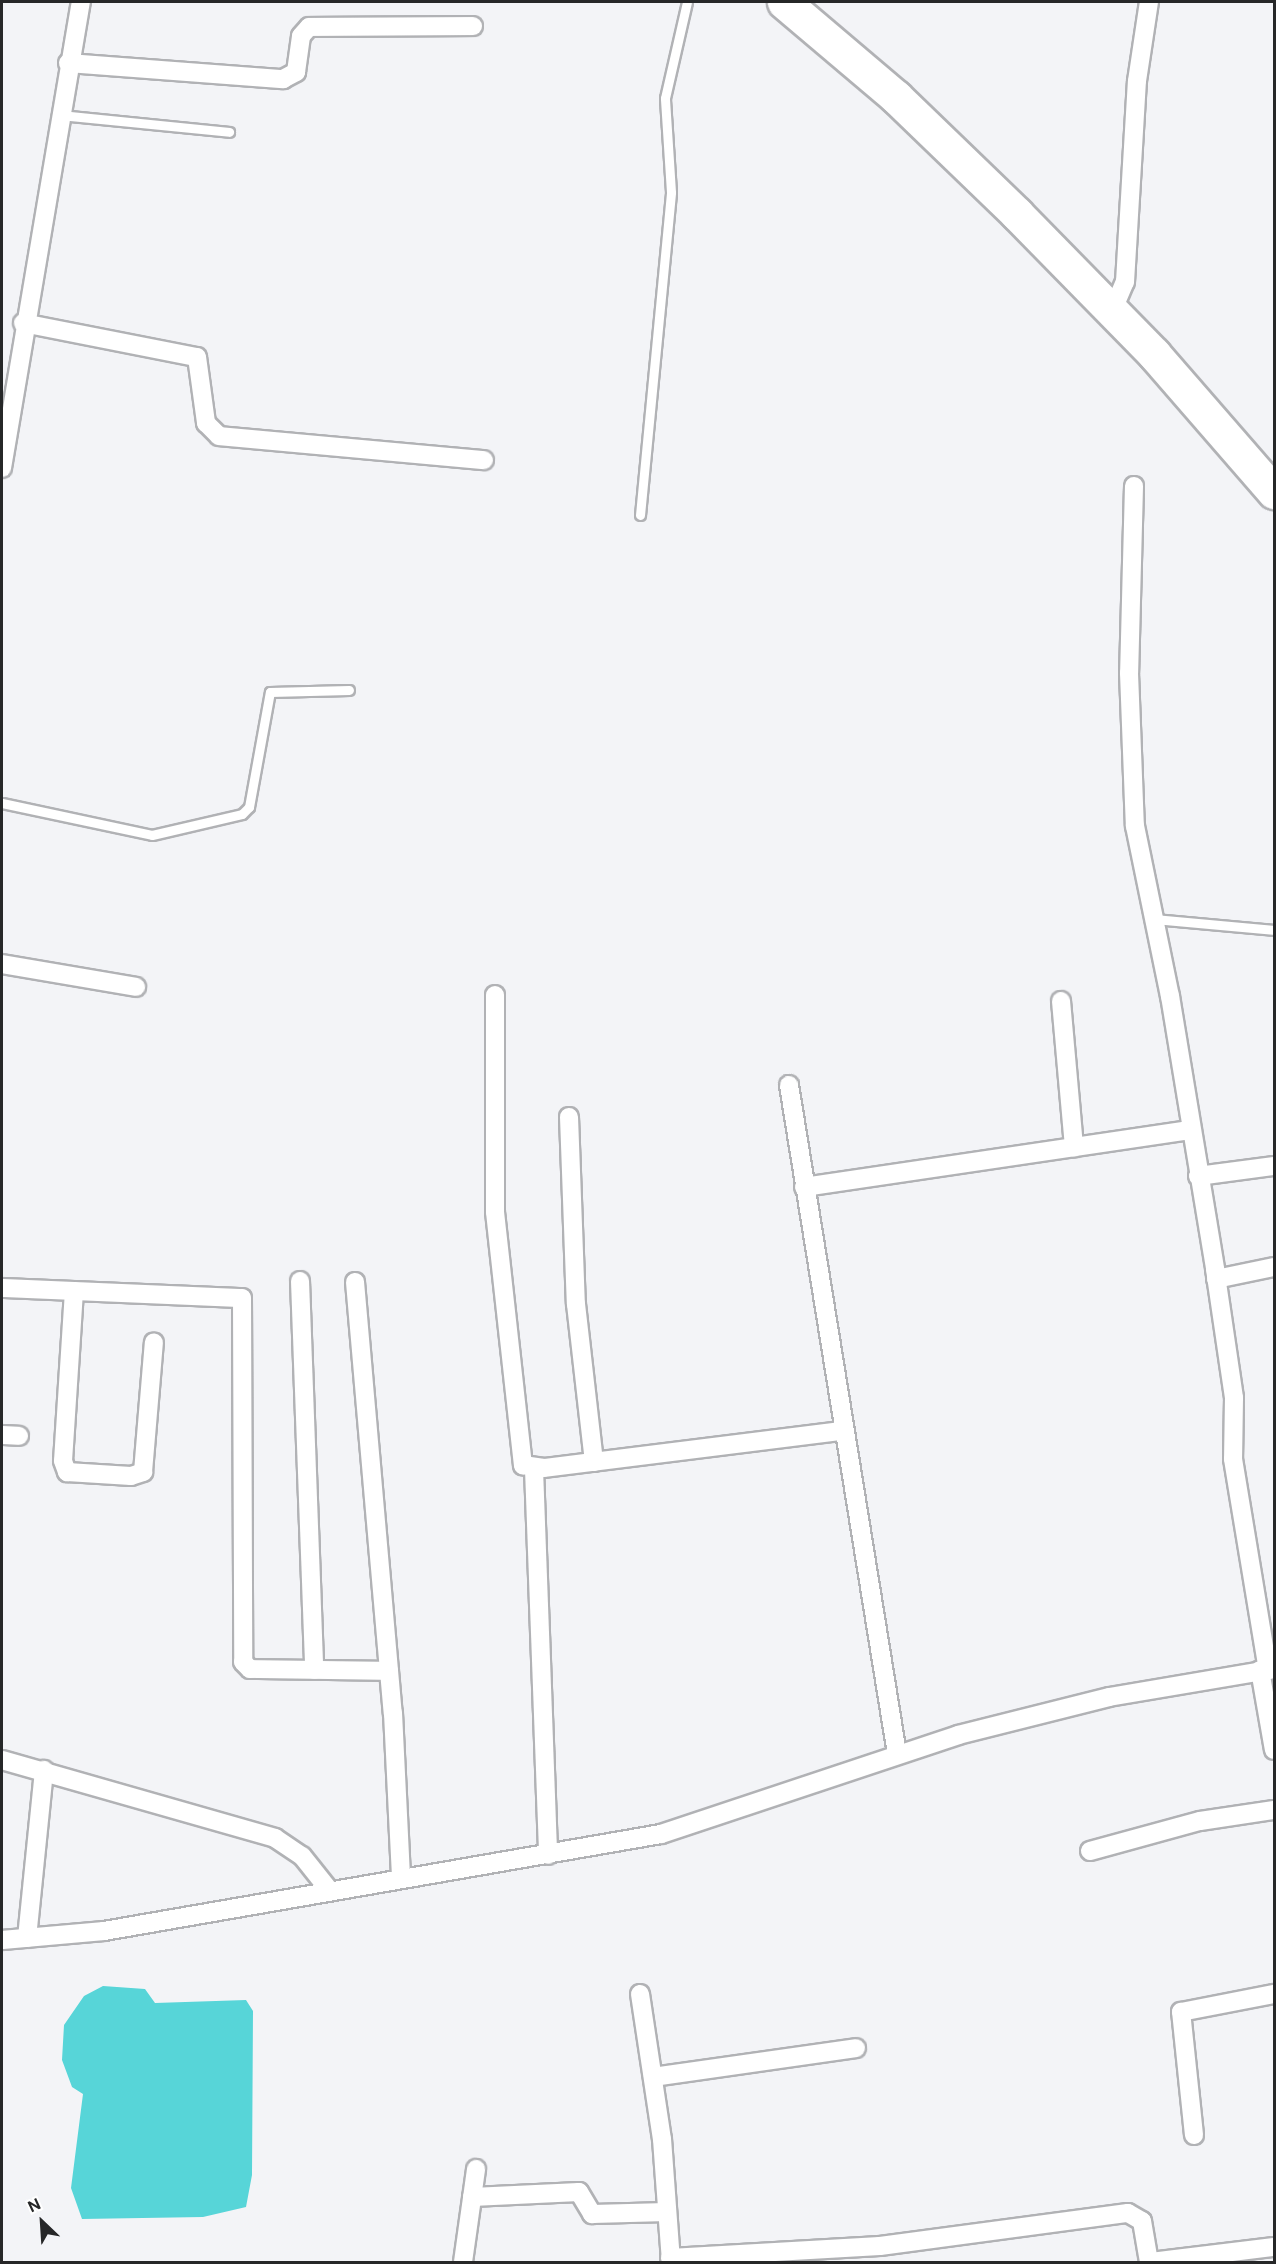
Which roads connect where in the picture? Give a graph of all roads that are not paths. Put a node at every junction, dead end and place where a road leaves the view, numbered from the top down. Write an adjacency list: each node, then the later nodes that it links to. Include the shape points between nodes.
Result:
1 (81, 2): 6 (street)
2 (687, 2): 15 (lane, via 665,98 671,192)
3 (784, 2): 9 (highway, via 904,105)
4 (1149, 2): 9 (street, via 1137,81 1125,282)
5 (473, 26): 6 (street, via 309,27 301,36 296,72 283,79)
6 (68, 63): 7 (street)
7 (58, 115): 8 (lane); 10 (street)
8 (229, 132)
9 (1112, 312): 14 (highway)
10 (23, 323): 11 (street, via 198,357 206,423 219,436); 12 (street)
11 (484, 460)
12 (2, 468)
13 (1134, 486): 18 (street, via 1132,771)
14 (1275, 492)
15 (640, 515)
16 (349, 690): 17 (lane, via 270,692 249,807 242,814 152,835)
17 (2, 803)
18 (1151, 919): 19 (lane); 26 (street, via 1170,996)
19 (1275, 930)
20 (2, 964): 21 (street)
21 (136, 987)
22 (495, 995): 40 (street, via 495,1212 518,1452 523,1465)
23 (1061, 1001): 27 (street)
24 (789, 1085): 30 (street)
25 (569, 1117): 39 (street, via 576,1304)
26 (1190, 1130): 27 (street); 29 (street)
27 (1074, 1146): 30 (street)
28 (1275, 1167): 29 (street)
29 (1198, 1176): 32 (street)
30 (804, 1187): 38 (street)
31 (1275, 1267): 32 (street)
32 (1216, 1280): 42 (street, via 1234,1398 1233,1459)
33 (300, 1281): 41 (street)
34 (355, 1282): 43 (street)
35 (2, 1288): 36 (street)
36 (74, 1291): 37 (street, via 63,1461 67,1472 131,1476 143,1472); 41 (street, via 244,1301 243,1662 250,1669)
37 (154, 1342)
38 (843, 1431): 39 (street); 45 (street)
39 (594, 1462): 40 (street)
40 (534, 1469): 50 (street)
41 (314, 1670): 43 (street)
42 (1268, 1670): 44 (street); 45 (street, via 1109,1697)
43 (389, 1671): 51 (street)
44 (1275, 1750)
45 (897, 1754): 50 (street, via 662,1834)
46 (2, 1760): 47 (street)
47 (44, 1770): 52 (street, via 275,1838 302,1856); 53 (street)
48 (1275, 1809): 49 (street, via 1190,1824)
49 (1090, 1851)
50 (548, 1855): 51 (street)
51 (401, 1879): 52 (street)
52 (329, 1890): 53 (street, via 104,1931)
53 (27, 1938): 54 (street)
54 (2, 1940)
55 (640, 1994): 58 (street)
56 (1275, 1994): 59 (street, via 1181,2012)
57 (856, 2048): 58 (street)
58 (653, 2077): 62 (street)
59 (1194, 2135)
60 (476, 2169): 61 (street)
61 (472, 2197): 62 (street, via 579,2192 592,2214); 65 (street)
62 (667, 2212): 64 (street)
63 (1275, 2247): 66 (street)
64 (670, 2260): 66 (street, via 880,2246 1128,2213 1142,2221)
65 (463, 2262)
66 (1150, 2262)

